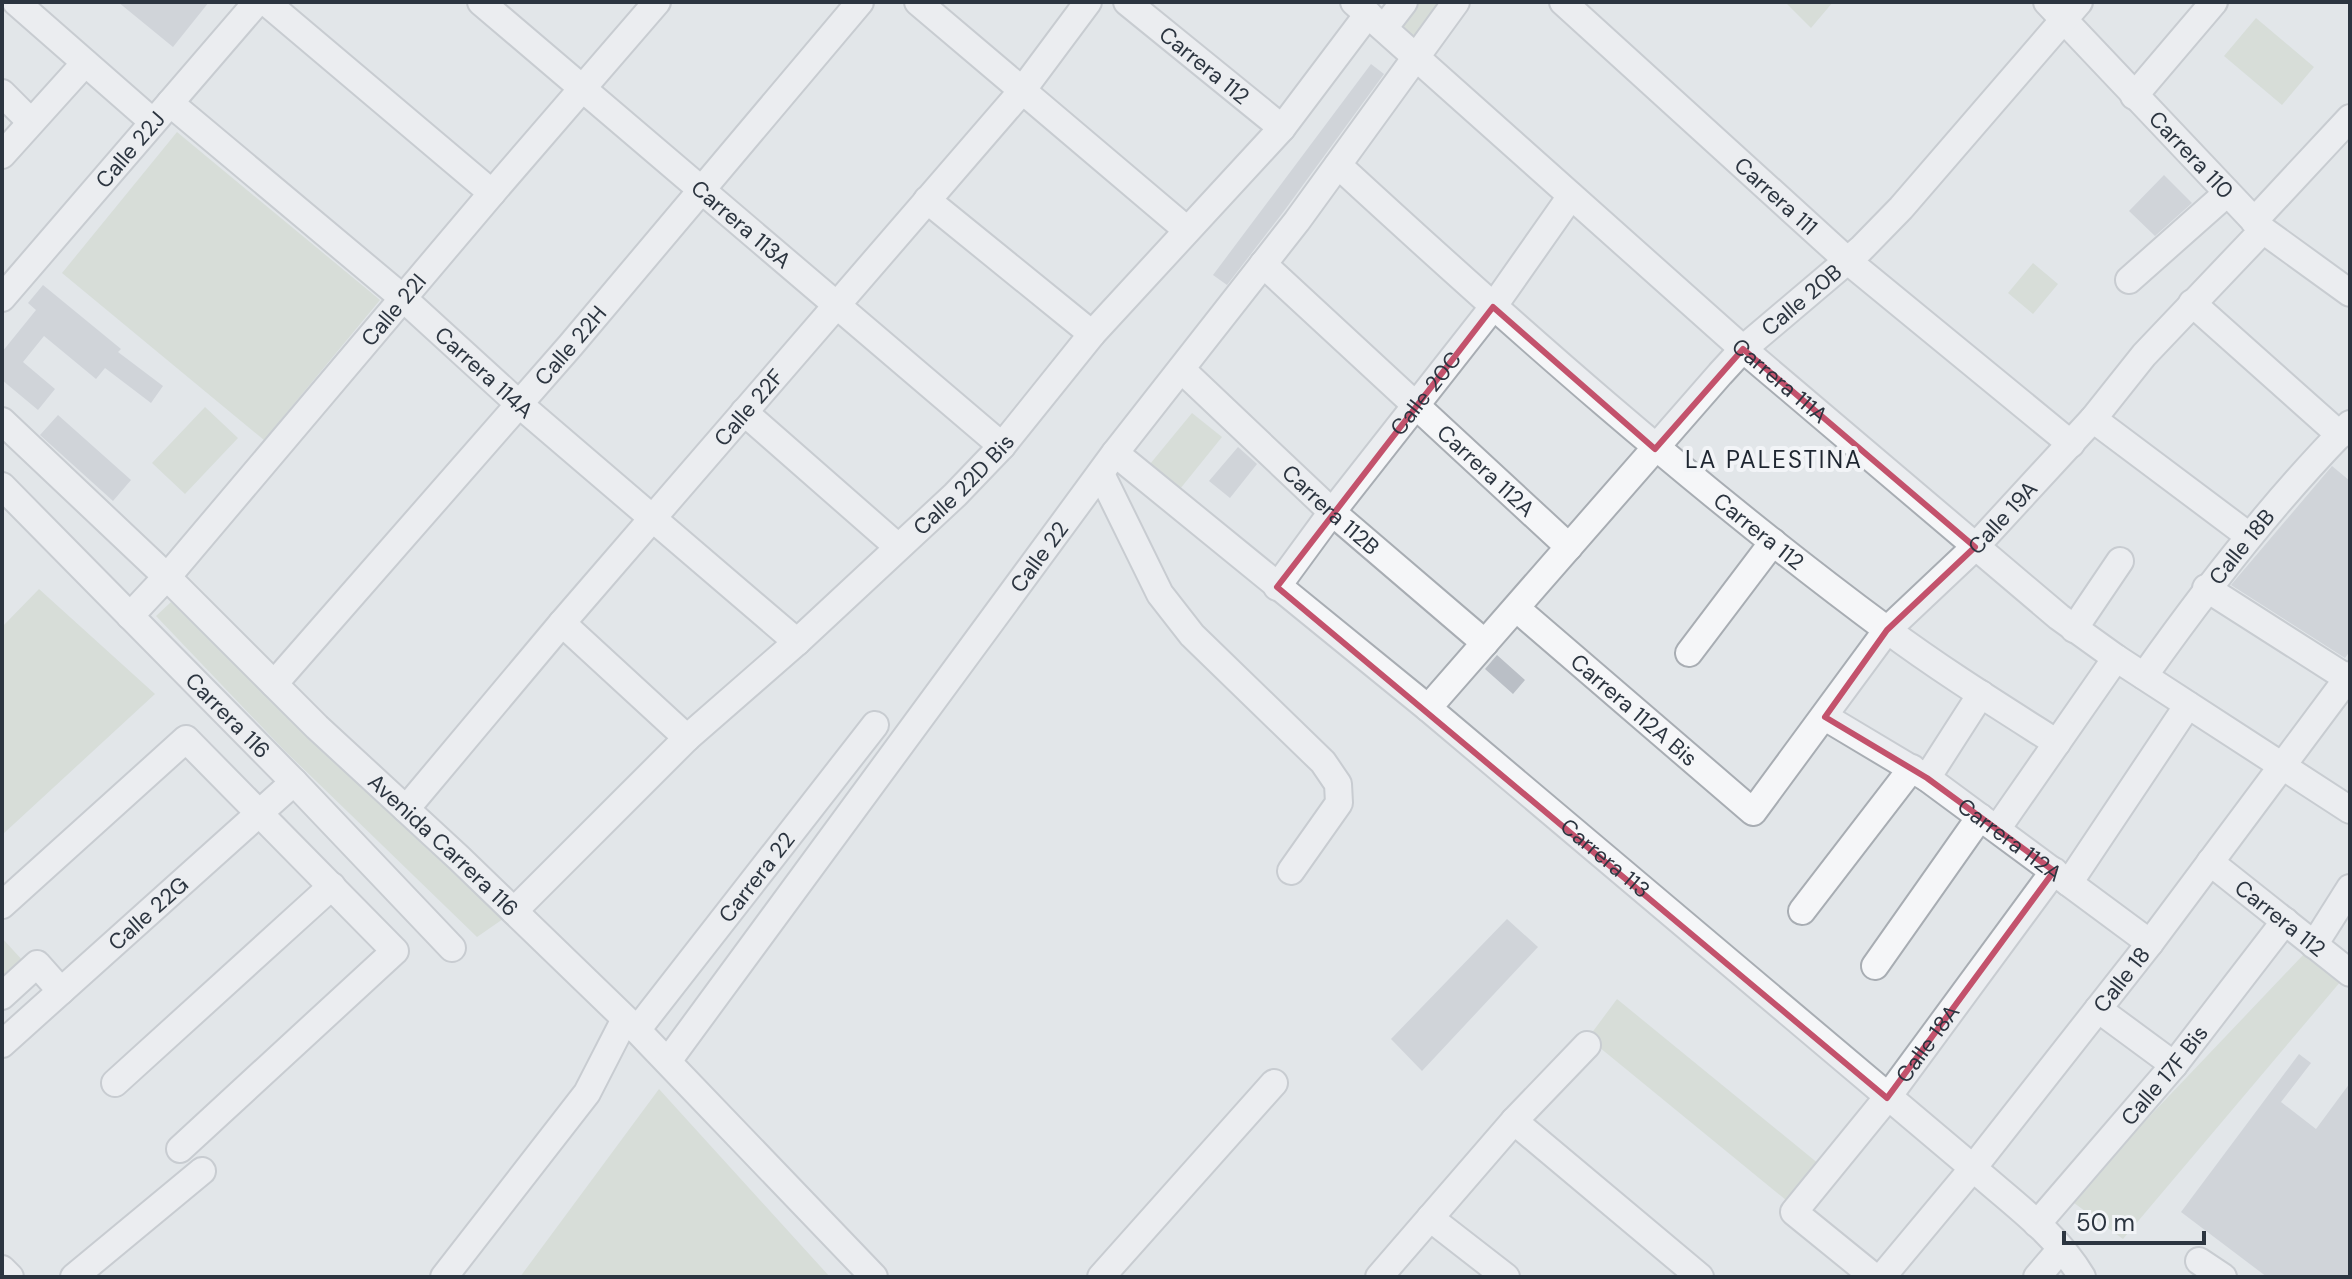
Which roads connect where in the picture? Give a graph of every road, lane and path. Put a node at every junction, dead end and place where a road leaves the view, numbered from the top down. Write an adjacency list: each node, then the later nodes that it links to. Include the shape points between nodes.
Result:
1 (16, 2): 17 (street, Carrera 114A)
2 (257, 2): 22 (street, Calle 22J)
3 (266, 2): 29 (street)
4 (481, 2): 18 (street, Carrera 113A)
5 (657, 2): 18 (street, Calle 22I)
6 (860, 2): 28 (street, Calle 22H)
7 (918, 2): 19 (street)
8 (1088, 2): 19 (street, Calle 22F)
9 (1127, 2): 25 (street, Carrera 112)
10 (1404, 2): 15 (street, Calle 22D Bis)
11 (1456, 2): 16 (street, Calle 22)
12 (1563, 2): 35 (street, Carrera 111)
13 (2214, 2): 21 (street)
14 (2063, 8): 21 (street, Carrera 110); 35 (street, Calle 20B, via 1901,208)
15 (1368, 15): 16 (street, Carrera 111A); 25 (street, Calle 22D Bis)
16 (1415, 57): 27 (street, Calle 22); 31 (street, Carrera 111A)
17 (85, 63): 22 (street, Carrera 114A); 24 (street)
18 (583, 89): 28 (street, Carrera 113A); 29 (street, Calle 22I)
19 (1021, 92): 32 (street, Calle 22F); 34 (street)
20 (2, 93): 24 (street)
21 (2134, 96): 30 (street, Carrera 110)
22 (161, 113): 39 (street, Calle 22J); 40 (street, Carrera 114A)
23 (2350, 118): 33 (street, Calle 19A)
24 (31, 122): 26 (street)
25 (1282, 128): 34 (street, Calle 22D Bis)
26 (2, 155)
27 (1338, 165): 36 (street, Calle 22); 43 (street, Carrera 112)
28 (702, 190): 42 (street, Carrera 113A); 47 (street, Calle 22H)
29 (492, 193): 40 (street, Calle 22I)
30 (2226, 194): 33 (street, Carrera 110); 37 (street)
31 (1571, 196): 43 (street, Calle 20C); 45 (street, Carrera 111A)
32 (927, 200): 42 (street, Calle 22F); 44 (street)
33 (2258, 226): 38 (street, Carrera 110); 41 (street, Calle 19A)
34 (1187, 230): 44 (street, Calle 22D Bis)
35 (1848, 261): 45 (street, Calle 20B); 53 (street, Carrera 111)
36 (1263, 264): 46 (street, Calle 22); 48 (street, Carrera 112A)
37 (2129, 280)
38 (2348, 290)
39 (2, 298)
40 (404, 299): 47 (street, Carrera 114A); 66 (street, Calle 22I)
41 (2192, 303): 50 (street, Calle 19A); 52 (street)
42 (836, 304): 49 (street, Calle 22F); 54 (street, Carrera 113A)
43 (1493, 307): 48 (street, Calle 20C); 55 (street, Carrera 112)
44 (1092, 334): 54 (street, Calle 22D Bis)
45 (1743, 349): 55 (street, Calle 20B); 64 (street, Carrera 111A)
46 (1182, 370): 56 (street, Calle 22); 58 (street, Carrera 112B)
47 (519, 404): 59 (street, Carrera 114A); 80 (street, Calle 22H)
48 (1415, 406): 58 (street, Calle 20C); 63 (street, Carrera 112A)
49 (744, 412): 59 (street, Calle 22F); 62 (street)
50 (2093, 419): 53 (street, Calle 19A); 60 (street)
51 (2, 421): 66 (street, Avenida Carrera 116)
52 (2345, 429): 60 (street, Calle 18B)
53 (2071, 444): 64 (street, Calle 19A)
54 (1002, 446): 62 (street, Calle 22D Bis)
55 (1655, 449): 61 (street, Carrera 112); 63 (street, Calle 20B)
56 (1108, 464): 67 (street, Carrera 113); 97 (street, via 1160,594 1192,635 1323,762 1338,784 1339,803); 116 (street, Calle 22)
57 (2, 486): 70 (street, Carrera 116)
58 (1332, 512): 67 (street, Calle 20C); 75 (street, Carrera 112B)
59 (654, 519): 71 (street, Calle 22F); 74 (street, Carrera 114A)
60 (2249, 536): 68 (street, Calle 18B)
61 (1773, 542): 73 (street, Carrera 112); 76 (street)
62 (898, 547): 74 (street, Calle 22D Bis)
63 (1569, 547): 69 (street, Calle 20B)
64 (1975, 547): 72 (street, Carrera 111A); 73 (street, Calle 19A)
65 (2120, 561): 72 (street)
66 (167, 577): 70 (street, Calle 22I); 80 (street, Avenida Carrera 116)
67 (1277, 587): 83 (street, Carrera 113)
68 (2206, 588): 78 (street, Calle 18B); 79 (street)
69 (1516, 608): 75 (street, Calle 20B); 93 (street, Carrera 112A Bis)
70 (130, 616): 90 (street, Carrera 116)
71 (562, 623): 86 (street); 91 (street, Calle 22F)
72 (2074, 629): 77 (street, Carrera 111A)
73 (1887, 630): 81 (street, Carrera 112); 84 (street, Calle 19A)
74 (797, 642): 86 (street, Calle 22D Bis)
75 (1485, 643): 83 (street, Calle 20B)
76 (1689, 653)
77 (2116, 658): 78 (street, Carrera 111A); 87 (street)
78 (2144, 676): 82 (street, Carrera 111A)
79 (2349, 676): 88 (street, Calle 18)
80 (274, 684): 91 (street, Avenida Carrera 116)
81 (1981, 694): 87 (street, Carrera 112); 89 (street)
82 (2188, 705): 88 (street, Carrera 111A); 98 (street, Calle 18A)
83 (1428, 708): 120 (street, Carrera 113)
84 (1825, 717): 89 (street, Carrera 112A); 93 (street, Calle 19A)
85 (875, 725): 113 (street, Carrera 22)
86 (687, 738): 102 (street, Calle 22D Bis)
87 (2057, 743): 95 (street)
88 (2281, 766): 92 (street, Carrera 111A); 96 (street, Calle 18)
89 (1919, 773): 95 (street, Carrera 112A); 103 (street)
90 (294, 782): 94 (street, Calle 22G); 107 (street, Carrera 116)
91 (406, 809): 102 (street, Avenida Carrera 116)
92 (2350, 810)
93 (1753, 812)
94 (260, 813): 99 (street); 101 (street, via 186,739); 110 (street, Calle 22G)
95 (1989, 823): 98 (street, Carrera 112A); 108 (street)
96 (2210, 862): 104 (street, Carrera 112); 105 (street, Calle 18)
97 (1291, 871)
98 (2062, 877): 105 (street, Carrera 112A); 120 (street, Calle 18A)
99 (332, 886): 118 (street); 122 (street, via 395,951)
100 (2350, 888): 106 (street)
101 (2, 905)
102 (514, 911): 113 (street, Avenida Carrera 116)
103 (1802, 911)
104 (2285, 921): 106 (street, Carrera 112); 117 (street, Calle 17F Bis)
105 (2150, 943): 112 (street, Calle 18)
106 (2314, 945): 109 (street, Carrera 112)
107 (452, 948)
108 (1875, 966)
109 (2350, 973)
110 (61, 991): 111 (street, via 37,964); 114 (street, Calle 22G)
111 (2, 996)
112 (2098, 1009): 117 (street); 123 (street, Calle 18)
113 (631, 1025): 116 (street, Avenida Carrera 116); 132 (street, Carrera 22, via 587,1093)
114 (2, 1044)
115 (1587, 1045): 121 (street)
116 (668, 1061): 133 (street, Avenida Carrera 116)
117 (2174, 1065): 126 (street, Calle 17F Bis)
118 (115, 1083)
119 (1274, 1083): 134 (street)
120 (1887, 1098): 123 (street, Carrera 113); 138 (street, Calle 18A, via 1794,1212)
121 (1514, 1121): 125 (street); 137 (street)
122 (180, 1149)
123 (1973, 1168): 126 (street, Carrera 113); 139 (street, Calle 18)
124 (202, 1171): 131 (street)
125 (1430, 1218): 135 (street); 136 (street)
126 (2037, 1224): 127 (street, Carrera 113)
127 (2061, 1249): 140 (street); 141 (street, Carrera 113)
128 (2199, 1261): 142 (street)
129 (2, 1269): 130 (street)
130 (10, 1277)
131 (74, 1277)
132 (444, 1277)
133 (874, 1277)
134 (1101, 1277)
135 (1379, 1277)
136 (1506, 1277)
137 (1700, 1277)
138 (1874, 1277)
139 (1882, 1277)
140 (2037, 1277)
141 (2082, 1277)
142 (2223, 1277)

